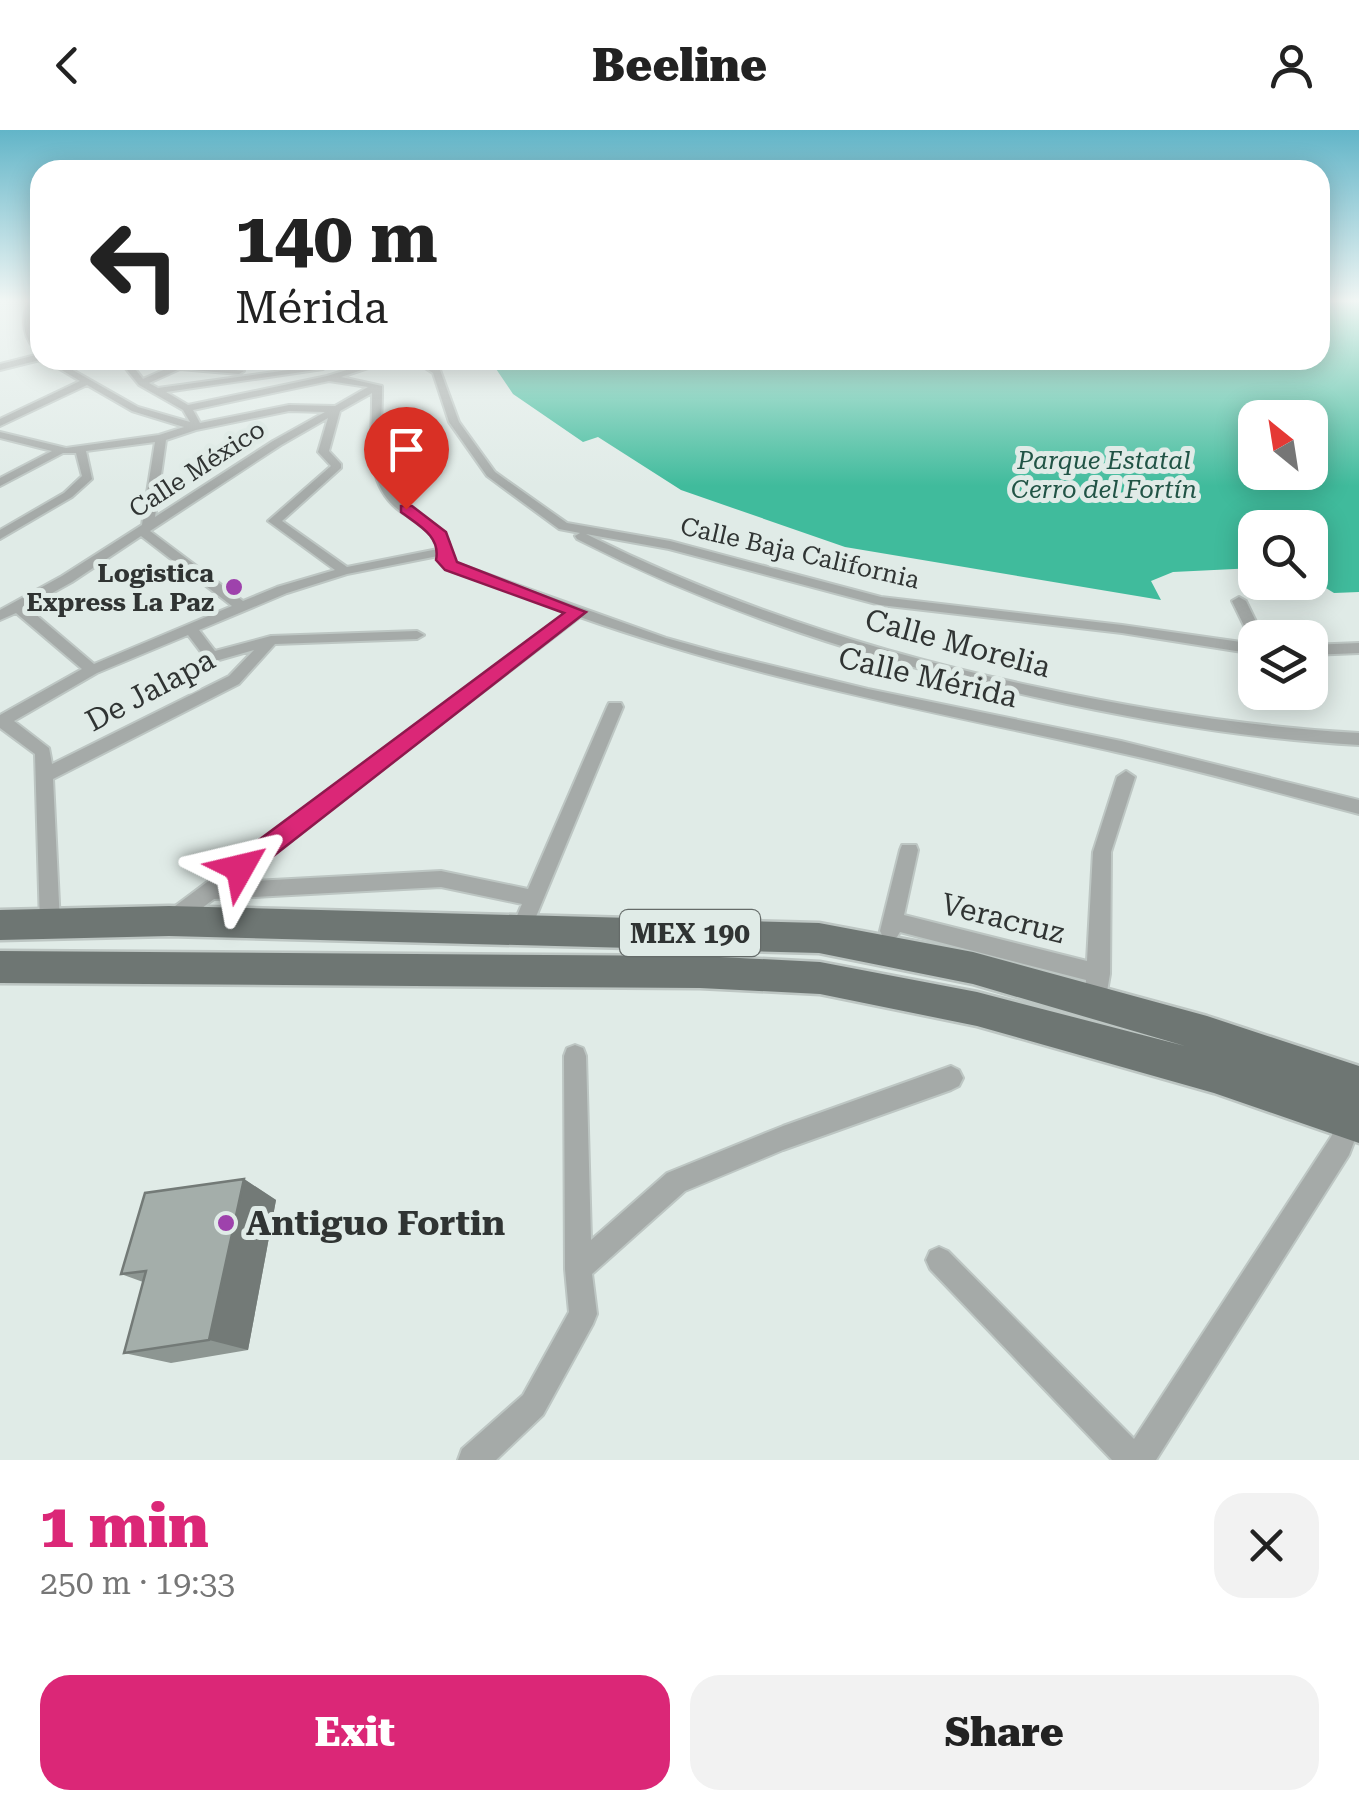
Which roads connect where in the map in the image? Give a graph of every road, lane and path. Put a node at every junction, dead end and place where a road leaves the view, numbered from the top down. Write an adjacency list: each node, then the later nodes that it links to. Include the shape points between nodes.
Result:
1 (68, 370): 9 (street)
2 (131, 370): 10 (street)
3 (170, 370): 10 (street)
4 (224, 370): 8 (street)
5 (339, 370): 7 (street)
6 (433, 370): 22 (street, Calle Baja California, via 454,422 491,474)
7 (324, 373): 8 (street); 11 (street); 13 (street)
8 (269, 374): 12 (street)
9 (88, 381): 15 (street); 16 (street, via 135,409)
10 (142, 383): 12 (street)
11 (376, 386): 14 (street, Calle México); 25 (street, via 378,471 390,496 440,535)
12 (156, 391): 13 (street)
13 (187, 408): 16 (street)
14 (336, 409): 16 (street, via 290,408); 23 (street, Calle México); 26 (street, via 323,452 336,466 274,521)
15 (0, 422)
16 (194, 427): 18 (street)
17 (0, 435): 20 (street)
18 (161, 438): 19 (street); 23 (street)
19 (80, 448): 20 (street); 24 (street, via 88,477)
20 (58, 451): 21 (street)
21 (0, 483)
22 (563, 526): 36 (street, Calle Baja California, via 670,545 880,601); 42 (street, Calle Morelia, via 714,598 939,672 1158,718)
23 (145, 528): 28 (street, Calle México); 29 (street)
24 (0, 536)
25 (446, 551): 26 (street); 30 (street, Calle Mérida, via 451,566)
26 (345, 571): 29 (street)
27 (1239, 602): 32 (street)
28 (16, 605): 31 (street, Calle México); 39 (street)
29 (243, 608): 33 (street)
30 (577, 612): 45 (street, Calle Mérida, via 661,642 868,694); 47 (street)
31 (0, 616)
32 (1248, 620)
33 (191, 629): 35 (street, via 212,658); 39 (street)
34 (417, 635): 35 (street)
35 (271, 640): 43 (street, De Jalapa, via 234,680)
36 (1238, 646)
37 (1359, 648): 38 (street)
38 (1328, 649)
39 (92, 670): 41 (street)
40 (616, 706): 48 (street)
41 (1, 721): 43 (street, via 42,752)
42 (1359, 739)
43 (45, 775): 50 (street)
44 (1126, 777): 54 (street, via 1102,852)
45 (1359, 807)
46 (909, 850): 52 (street)
47 (210, 890): 48 (street, via 442,879); 49 (street)
48 (528, 914): 49 (main road, MEX 190); 52 (main road, MEX 190, via 819,938)
49 (170, 921): 50 (main road, MEX 190)
50 (50, 924): 51 (main road, MEX 190)
51 (0, 925)
52 (889, 936): 54 (main road, MEX 190, via 973,968)
53 (0, 967): 57 (main road, MEX 190, via 820,978 977,1008)
54 (1097, 988): 57 (main road, MEX 190, via 1208,1034)
55 (575, 1056): 59 (street)
56 (951, 1078): 59 (street, via 676,1182)
57 (1356, 1109): 61 (street, via 1340,1146)
58 (939, 1260): 61 (street)
59 (578, 1269): 60 (street, via 583,1314 575,1329 533,1405)
60 (473, 1460)
61 (1135, 1460)

